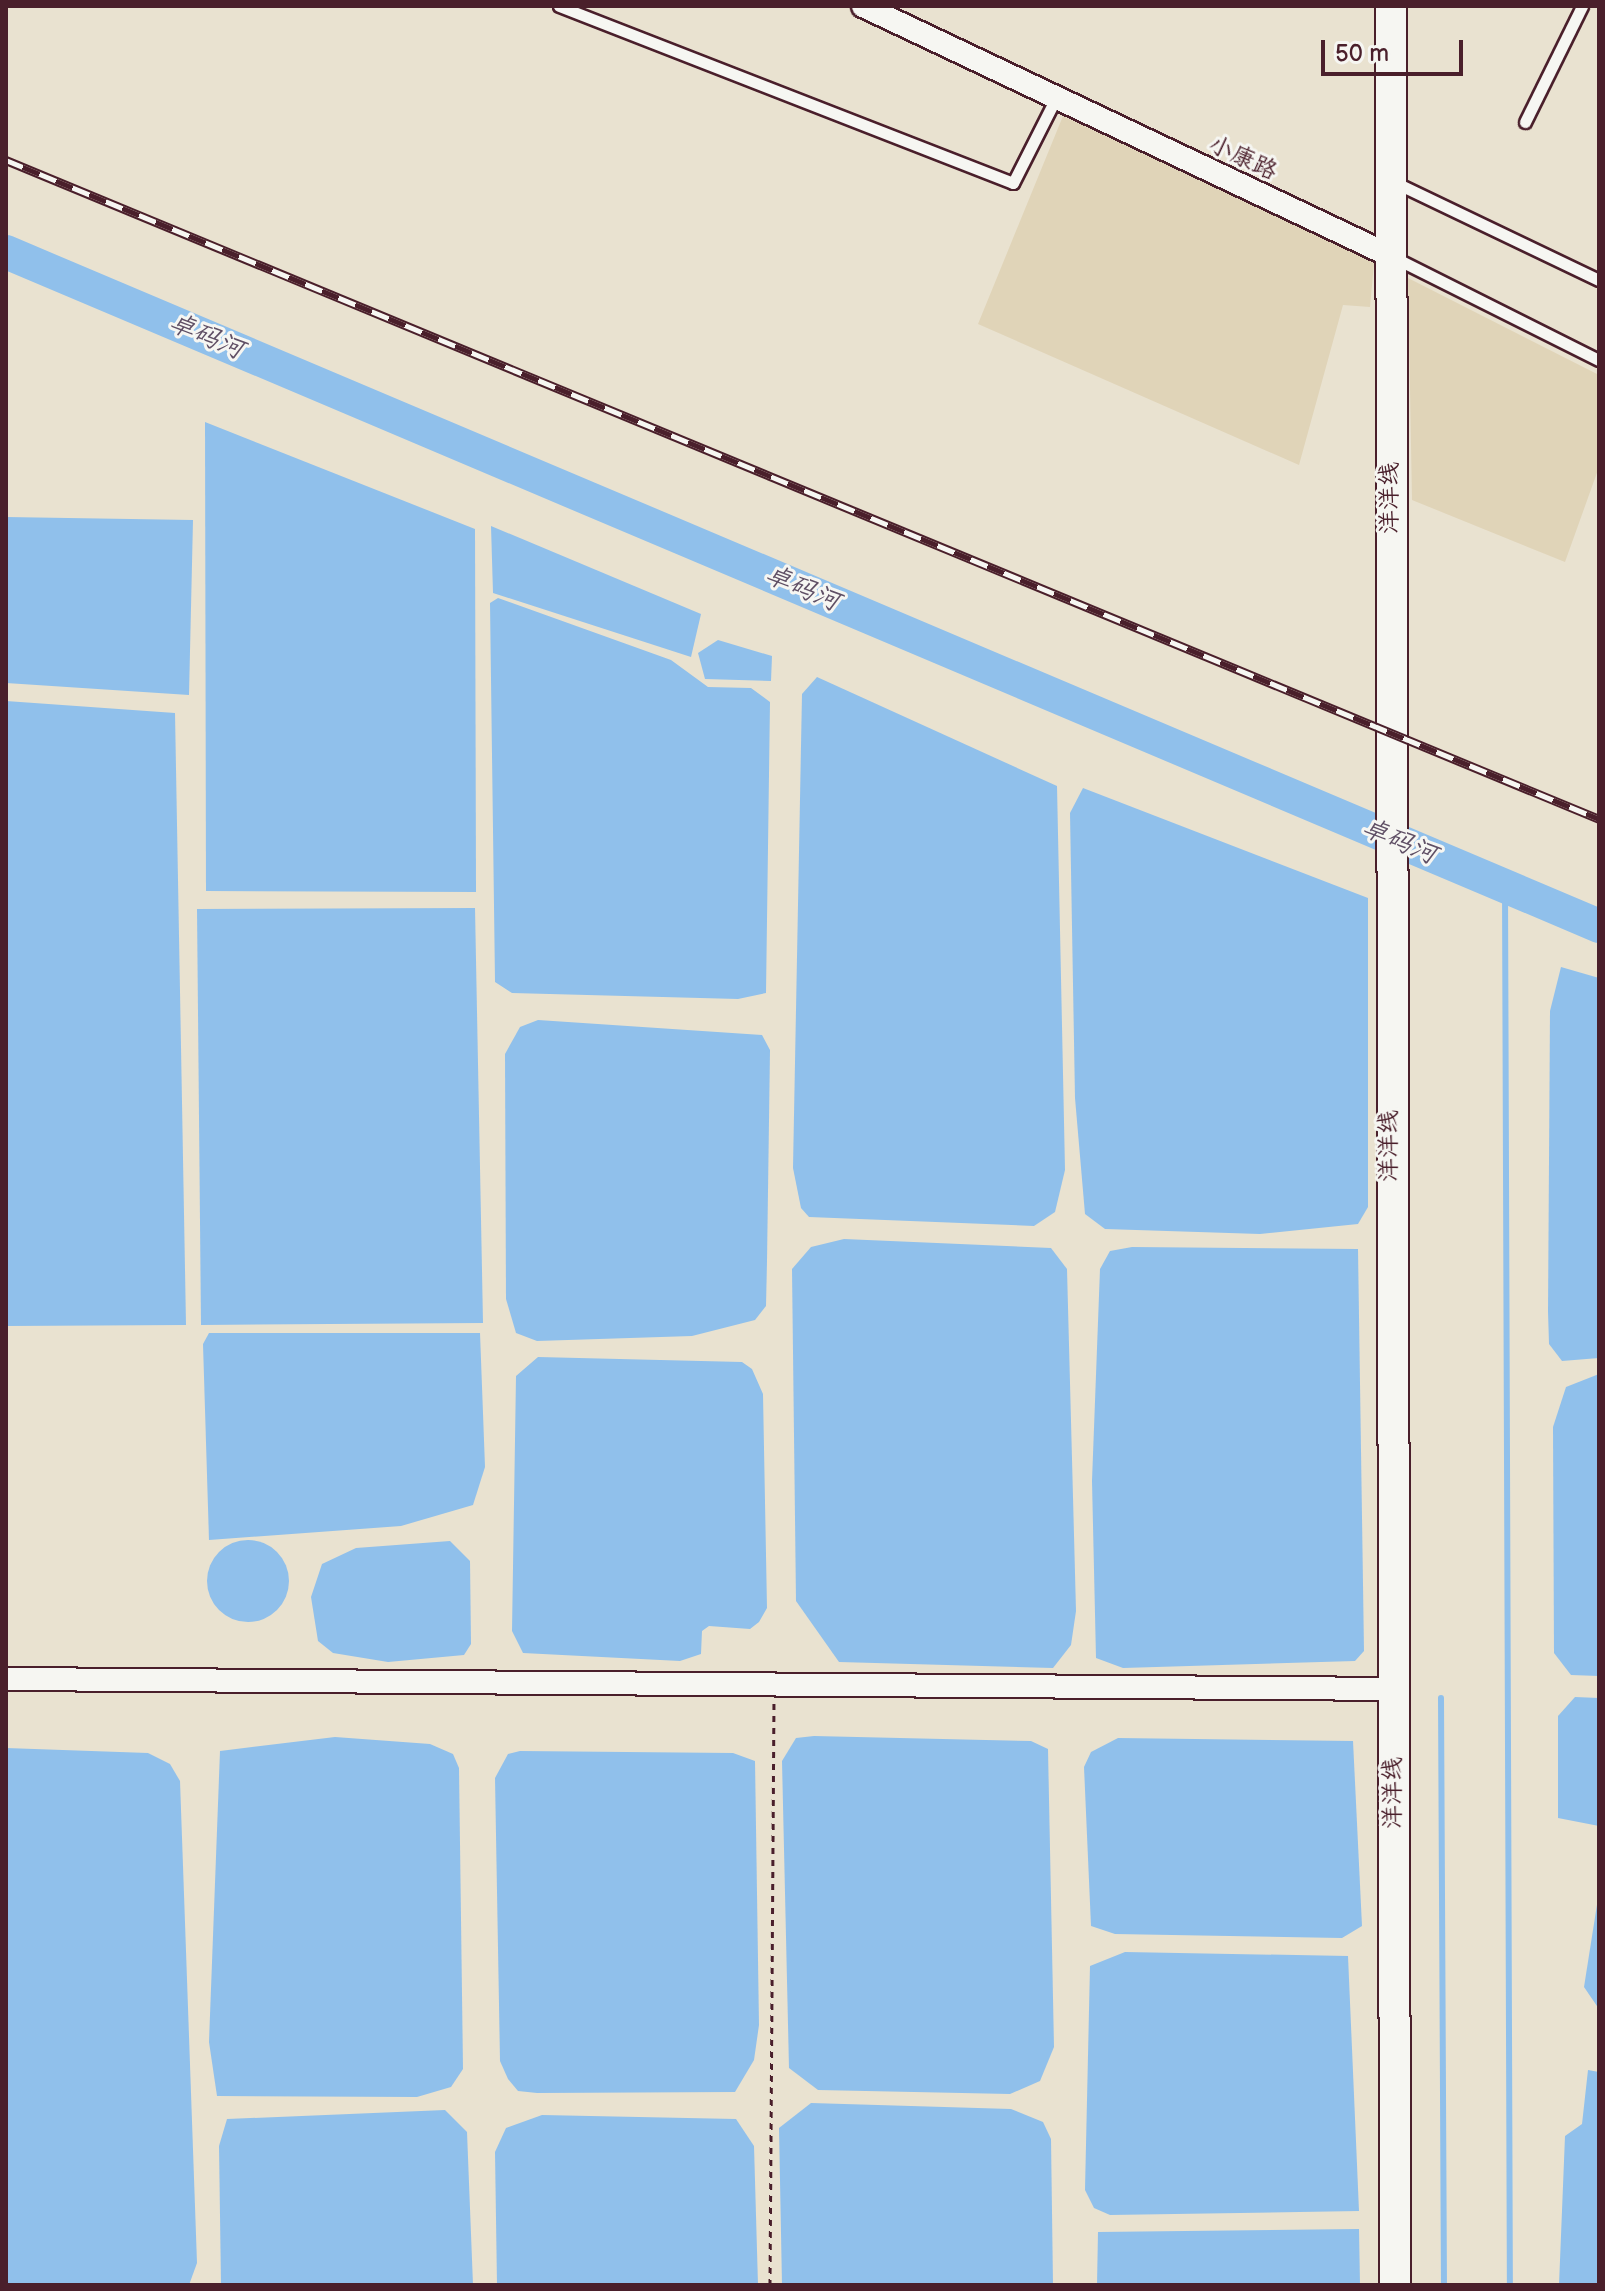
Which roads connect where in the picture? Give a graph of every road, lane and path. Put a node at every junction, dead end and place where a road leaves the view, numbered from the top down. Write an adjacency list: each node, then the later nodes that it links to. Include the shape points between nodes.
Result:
1 (559, 6): 5 (lane, via 1013,183)
2 (863, 6): 5 (street, 小康路)
3 (1391, 6): 7 (main road, 洋洋线)
4 (1582, 6): 6 (lane)
5 (1056, 98): 8 (street, 小康路)
6 (1525, 122)
7 (1391, 181): 8 (main road, 洋洋线); 9 (lane)
8 (1391, 256): 10 (lane, 小康路); 13 (main road, 洋洋线)
9 (1599, 280)
10 (1599, 360)
11 (6, 1679): 12 (street)
12 (774, 1687): 13 (street); 14 (path)
13 (1392, 1689): 15 (main road, 洋洋线)
14 (770, 2285)
15 (1395, 2285)

